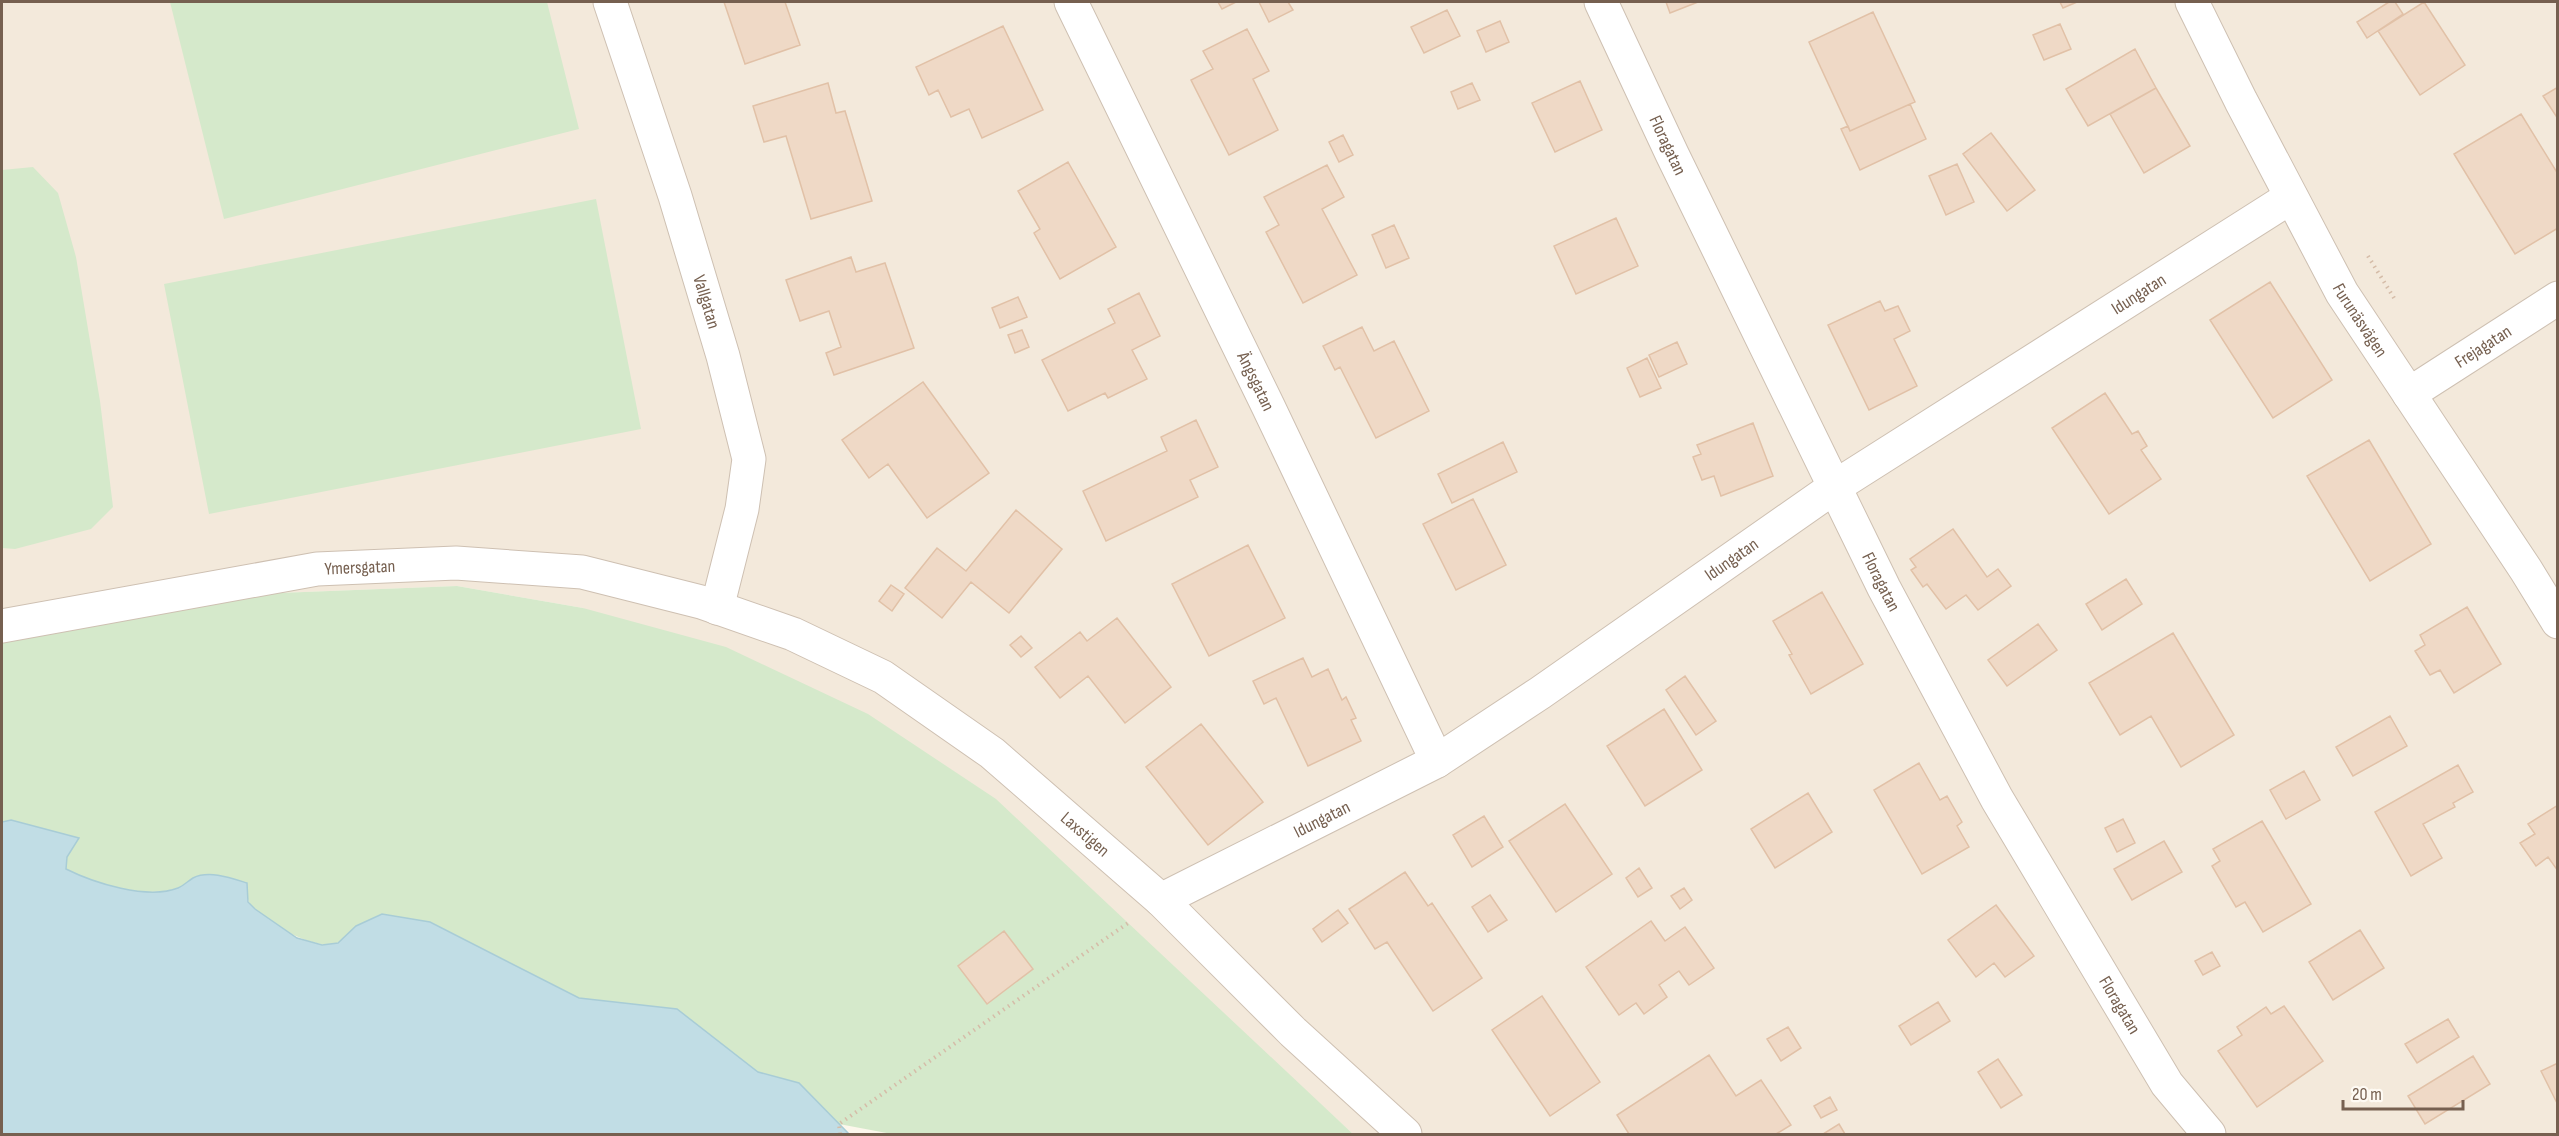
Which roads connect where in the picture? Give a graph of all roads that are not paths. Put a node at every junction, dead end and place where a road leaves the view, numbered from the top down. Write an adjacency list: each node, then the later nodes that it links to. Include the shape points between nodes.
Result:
1 (610, 2): 9 (street, Vallgatan, via 682,219 749,459 742,509)
2 (1071, 2): 12 (street, Ängsgatan)
3 (1601, 2): 8 (street, Floragatan)
4 (2192, 2): 5 (street, Furunäsvägen)
5 (2291, 197): 7 (street, Furunäsvägen, via 2342,293); 8 (street, Idungatan)
6 (2558, 298): 7 (street, Frejagatan)
7 (2409, 394): 10 (street, Furunäsvägen)
8 (1836, 486): 12 (street, Idungatan, via 1549,687); 15 (street, Floragatan, via 1884,588 1997,799 2166,1084)
9 (717, 608): 11 (street, Ymersgatan, via 582,572 456,563 317,569); 13 (street, Laxstigen, via 793,634 883,677 992,753)
10 (2558, 622)
11 (2, 626)
12 (1437, 760): 13 (street, Idungatan)
13 (1161, 900): 14 (street, Laxstigen, via 1293,1032)
14 (1405, 1134)
15 (2210, 1134)

